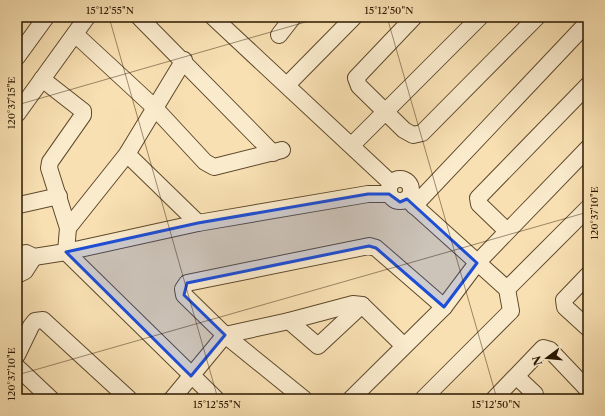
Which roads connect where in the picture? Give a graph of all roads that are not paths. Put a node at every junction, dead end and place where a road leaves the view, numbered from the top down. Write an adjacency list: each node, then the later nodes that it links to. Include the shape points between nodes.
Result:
1 (46, 17): 11 (street)
2 (87, 17): 10 (street)
3 (139, 17): 12 (street)
4 (213, 17): 14 (street)
5 (414, 17): 17 (street, via 356,78 359,86)
6 (480, 17): 17 (street)
7 (537, 17): 17 (street, via 422,134 413,135 404,130)
8 (347, 19): 14 (street)
9 (588, 22): 24 (street)
10 (75, 34): 13 (street); 16 (street)
11 (17, 57)
12 (184, 60): 16 (street); 16 (street, via 277,152 214,167 206,162)
13 (42, 79): 18 (street); 23 (street, via 83,111 83,115 50,162 49,168)
14 (287, 85): 19 (street)
15 (588, 85): 29 (street, via 478,198 479,204)
16 (154, 107): 21 (street)
17 (386, 112): 19 (street)
18 (17, 114)
19 (352, 145): 22 (street)
20 (588, 148): 29 (street)
21 (126, 154): 27 (street); 28 (street)
22 (390, 188): 24 (street, via 397,179 408,182); 27 (street)
23 (59, 196): 25 (street); 28 (street)
24 (411, 202): 33 (street)
25 (17, 204)
26 (588, 208): 36 (street)
27 (198, 223): 30 (street)
28 (68, 228): 30 (street)
29 (507, 231): 33 (street)
30 (66, 252): 32 (street); 45 (street)
31 (17, 254): 32 (street, via 26,253)
32 (34, 257): 34 (street, via 25,271)
33 (477, 263): 36 (street); 38 (street)
34 (17, 275)
35 (588, 276): 40 (street, via 563,303)
36 (507, 289): 55 (street, via 511,311)
37 (362, 305): 39 (street, via 353,304); 39 (street, via 322,349); 42 (street)
38 (444, 307): 41 (street, via 376,248 369,246 187,283 183,289 184,295); 42 (street)
39 (289, 321): 41 (street)
40 (588, 328)
41 (225, 335): 45 (street); 53 (street)
42 (403, 345): 54 (street)
43 (17, 355): 50 (street, via 31,326 35,321 43,320)
44 (17, 367): 49 (street)
45 (191, 376): 51 (street); 52 (street)
46 (517, 377): 47 (street, via 543,348 550,350); 56 (street); 57 (street, via 535,394)
47 (588, 390)
48 (588, 396): 58 (street)
49 (51, 399)
50 (129, 399)
51 (172, 399)
52 (216, 399)
53 (304, 399)
54 (351, 399)
55 (424, 399)
56 (494, 399)
57 (530, 399)
58 (586, 399)

